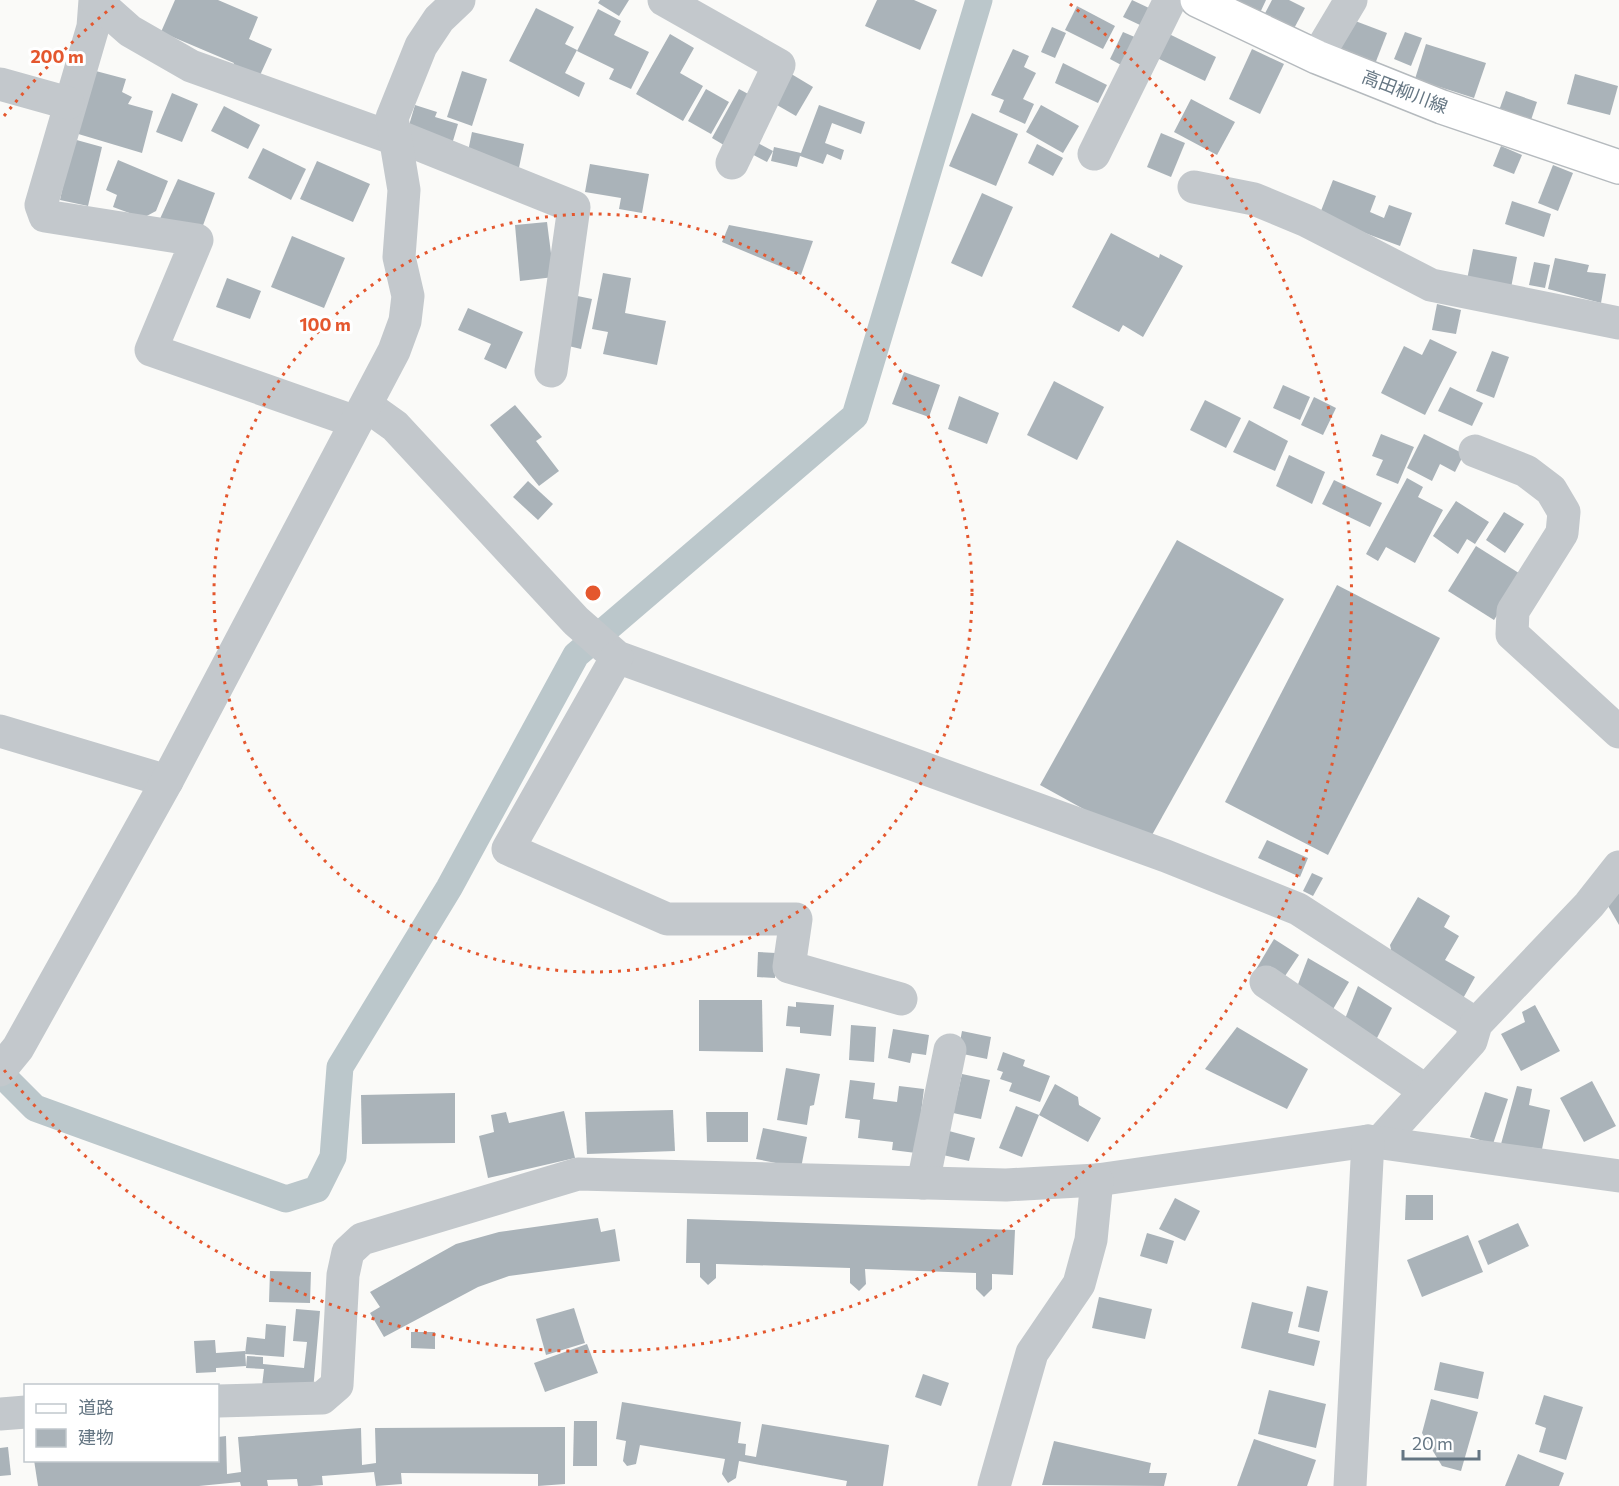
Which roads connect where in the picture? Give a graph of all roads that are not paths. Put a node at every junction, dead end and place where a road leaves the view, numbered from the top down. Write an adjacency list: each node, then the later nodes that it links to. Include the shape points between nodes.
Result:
1 (96, 0): 9 (street, via 93,27); 10 (street, via 130,31 191,66)
2 (664, 0): 12 (street, via 779,65)
3 (1170, 0): 11 (street)
4 (1197, 0): 7 (main road, 高田柳川線)
5 (1351, 0): 7 (street)
6 (450, 2): 10 (street, via 421,46 410,71 392,118)
7 (1317, 57): 13 (main road, 高田柳川線, via 1442,107)
8 (0, 84): 9 (street)
9 (68, 103): 17 (street, via 40,205 45,216 197,240 151,350)
10 (395, 137): 16 (street, via 574,207); 17 (street, via 404,190 399,257 408,296 405,321 394,351)
11 (1094, 154)
12 (732, 163)
13 (1619, 167)
14 (1194, 187): 15 (street, via 1264,204 1431,285)
15 (1619, 323)
16 (551, 370)
17 (362, 414): 19 (street, via 395,426 576,621); 22 (street)
18 (1475, 450): 21 (street, via 1526,471 1551,490 1564,512 1562,533 1513,611 1512,634)
19 (617, 657): 25 (street, via 508,849 666,919 796,919 789,967); 26 (street, via 1166,856 1298,909)
20 (0, 731): 22 (street)
21 (1619, 732)
22 (168, 781): 28 (street)
23 (1619, 867): 26 (street, via 1589,905)
24 (1266, 982): 29 (street)
25 (901, 999)
26 (1476, 1024): 29 (street, via 1471,1041)
27 (950, 1050): 33 (street)
28 (9, 1059)
29 (1426, 1091): 30 (street)
30 (1374, 1142): 31 (street); 32 (street); 38 (street)
31 (1619, 1176)
32 (1097, 1180): 33 (street, via 1006,1185); 37 (street, via 1091,1240 1078,1284 1032,1353)
33 (923, 1183): 34 (street, via 578,1174 362,1239 348,1252 343,1275 337,1385 322,1398)
34 (219, 1401)
35 (24, 1412): 36 (street)
36 (0, 1414)
37 (994, 1486)
38 (1350, 1486)

